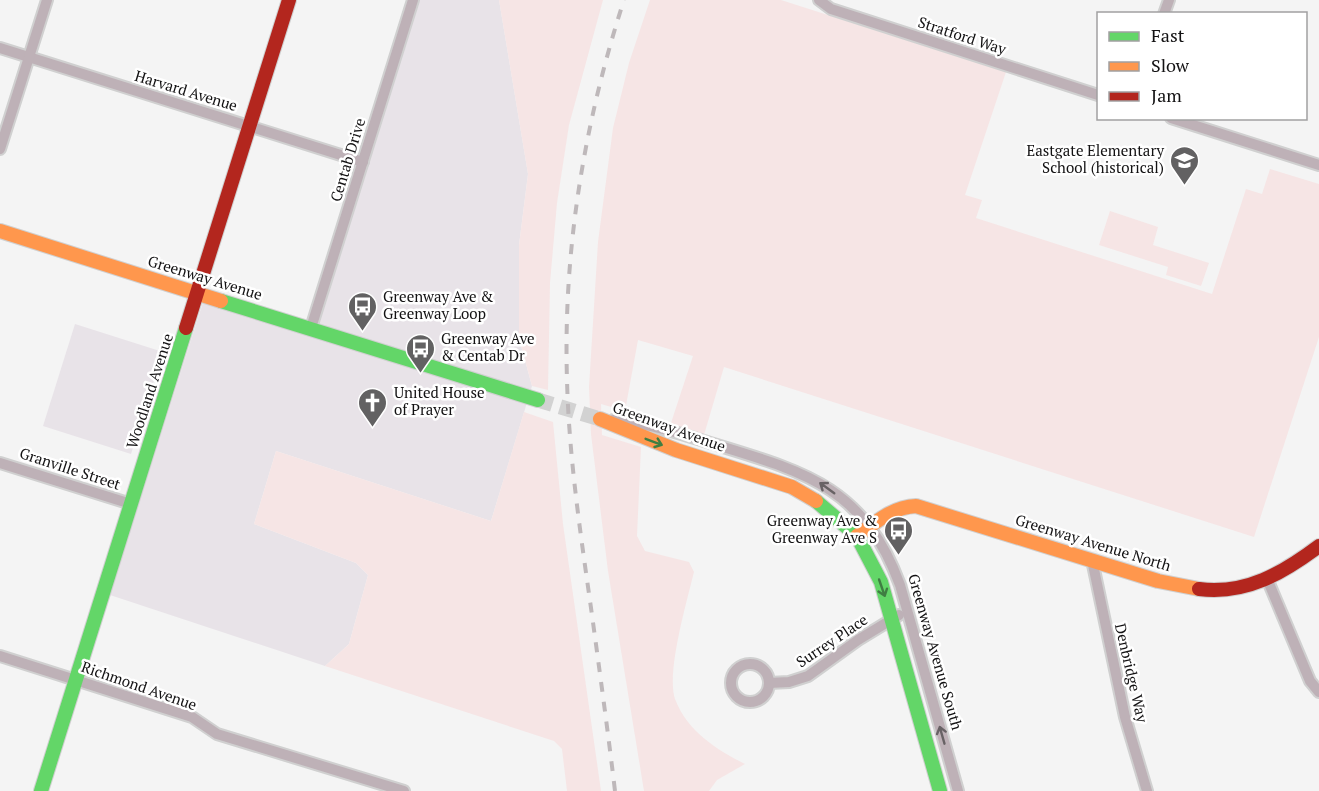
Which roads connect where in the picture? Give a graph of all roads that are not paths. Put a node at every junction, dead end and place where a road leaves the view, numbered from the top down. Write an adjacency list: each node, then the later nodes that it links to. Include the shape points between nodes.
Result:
1 (47, 0): 6 (street)
2 (289, 0): 9 (street, Woodland Avenue)
3 (413, 0): 11 (street, Centab Drive)
4 (819, 0): 7 (street, Stratford Way, via 831,9)
5 (0, 48): 6 (street, Harvard Avenue)
6 (29, 57): 9 (street, Harvard Avenue); 10 (street)
7 (1097, 95)
8 (1178, 120): 12 (street)
9 (249, 127): 11 (street, Harvard Avenue); 14 (street, Woodland Avenue)
10 (0, 150)
11 (363, 162): 15 (street, Centab Drive)
12 (1319, 165)
13 (0, 231): 14 (street, Greenway Avenue)
14 (198, 293): 15 (street, Greenway Avenue); 19 (street, Woodland Avenue)
15 (311, 328): 16 (street, Greenway Avenue)
16 (538, 400)
17 (600, 419): 20 (street, Greenway Avenue, one-way to 17, via 825,485 784,465 682,434 628,421); 21 (street, Greenway Avenue, one-way to 21, via 676,450 792,487 822,504)
18 (0, 463): 19 (street, Granville Street)
19 (131, 504): 28 (street, Woodland Avenue)
20 (870, 526): 21 (street, Greenway Avenue North); 23 (street, Greenway Avenue North, via 897,509 916,506); 25 (street, Greenway Avenue South, via 889,558)
21 (857, 536): 26 (street, Greenway Avenue South, one-way to 26, via 881,582)
22 (1319, 546): 24 (street, Greenway Avenue North)
23 (1092, 560): 24 (street, Greenway Avenue North, via 1194,589 1240,589); 35 (street, Denbridge Way, via 1125,717)
24 (1268, 581): 30 (street, via 1310,681)
25 (908, 611): 26 (street, Surrey Place); 34 (street, Greenway Avenue South, one-way to 25)
26 (893, 619): 29 (street, Surrey Place, via 808,676); 33 (street, Greenway Avenue South)
27 (0, 656): 28 (street, Richmond Avenue)
28 (76, 680): 31 (street, Woodland Avenue); 32 (street, Richmond Avenue, via 192,717 217,734)
29 (769, 684)
30 (1319, 692)
31 (41, 791)
32 (404, 791)
33 (940, 791)
34 (958, 791)
35 (1148, 791)

